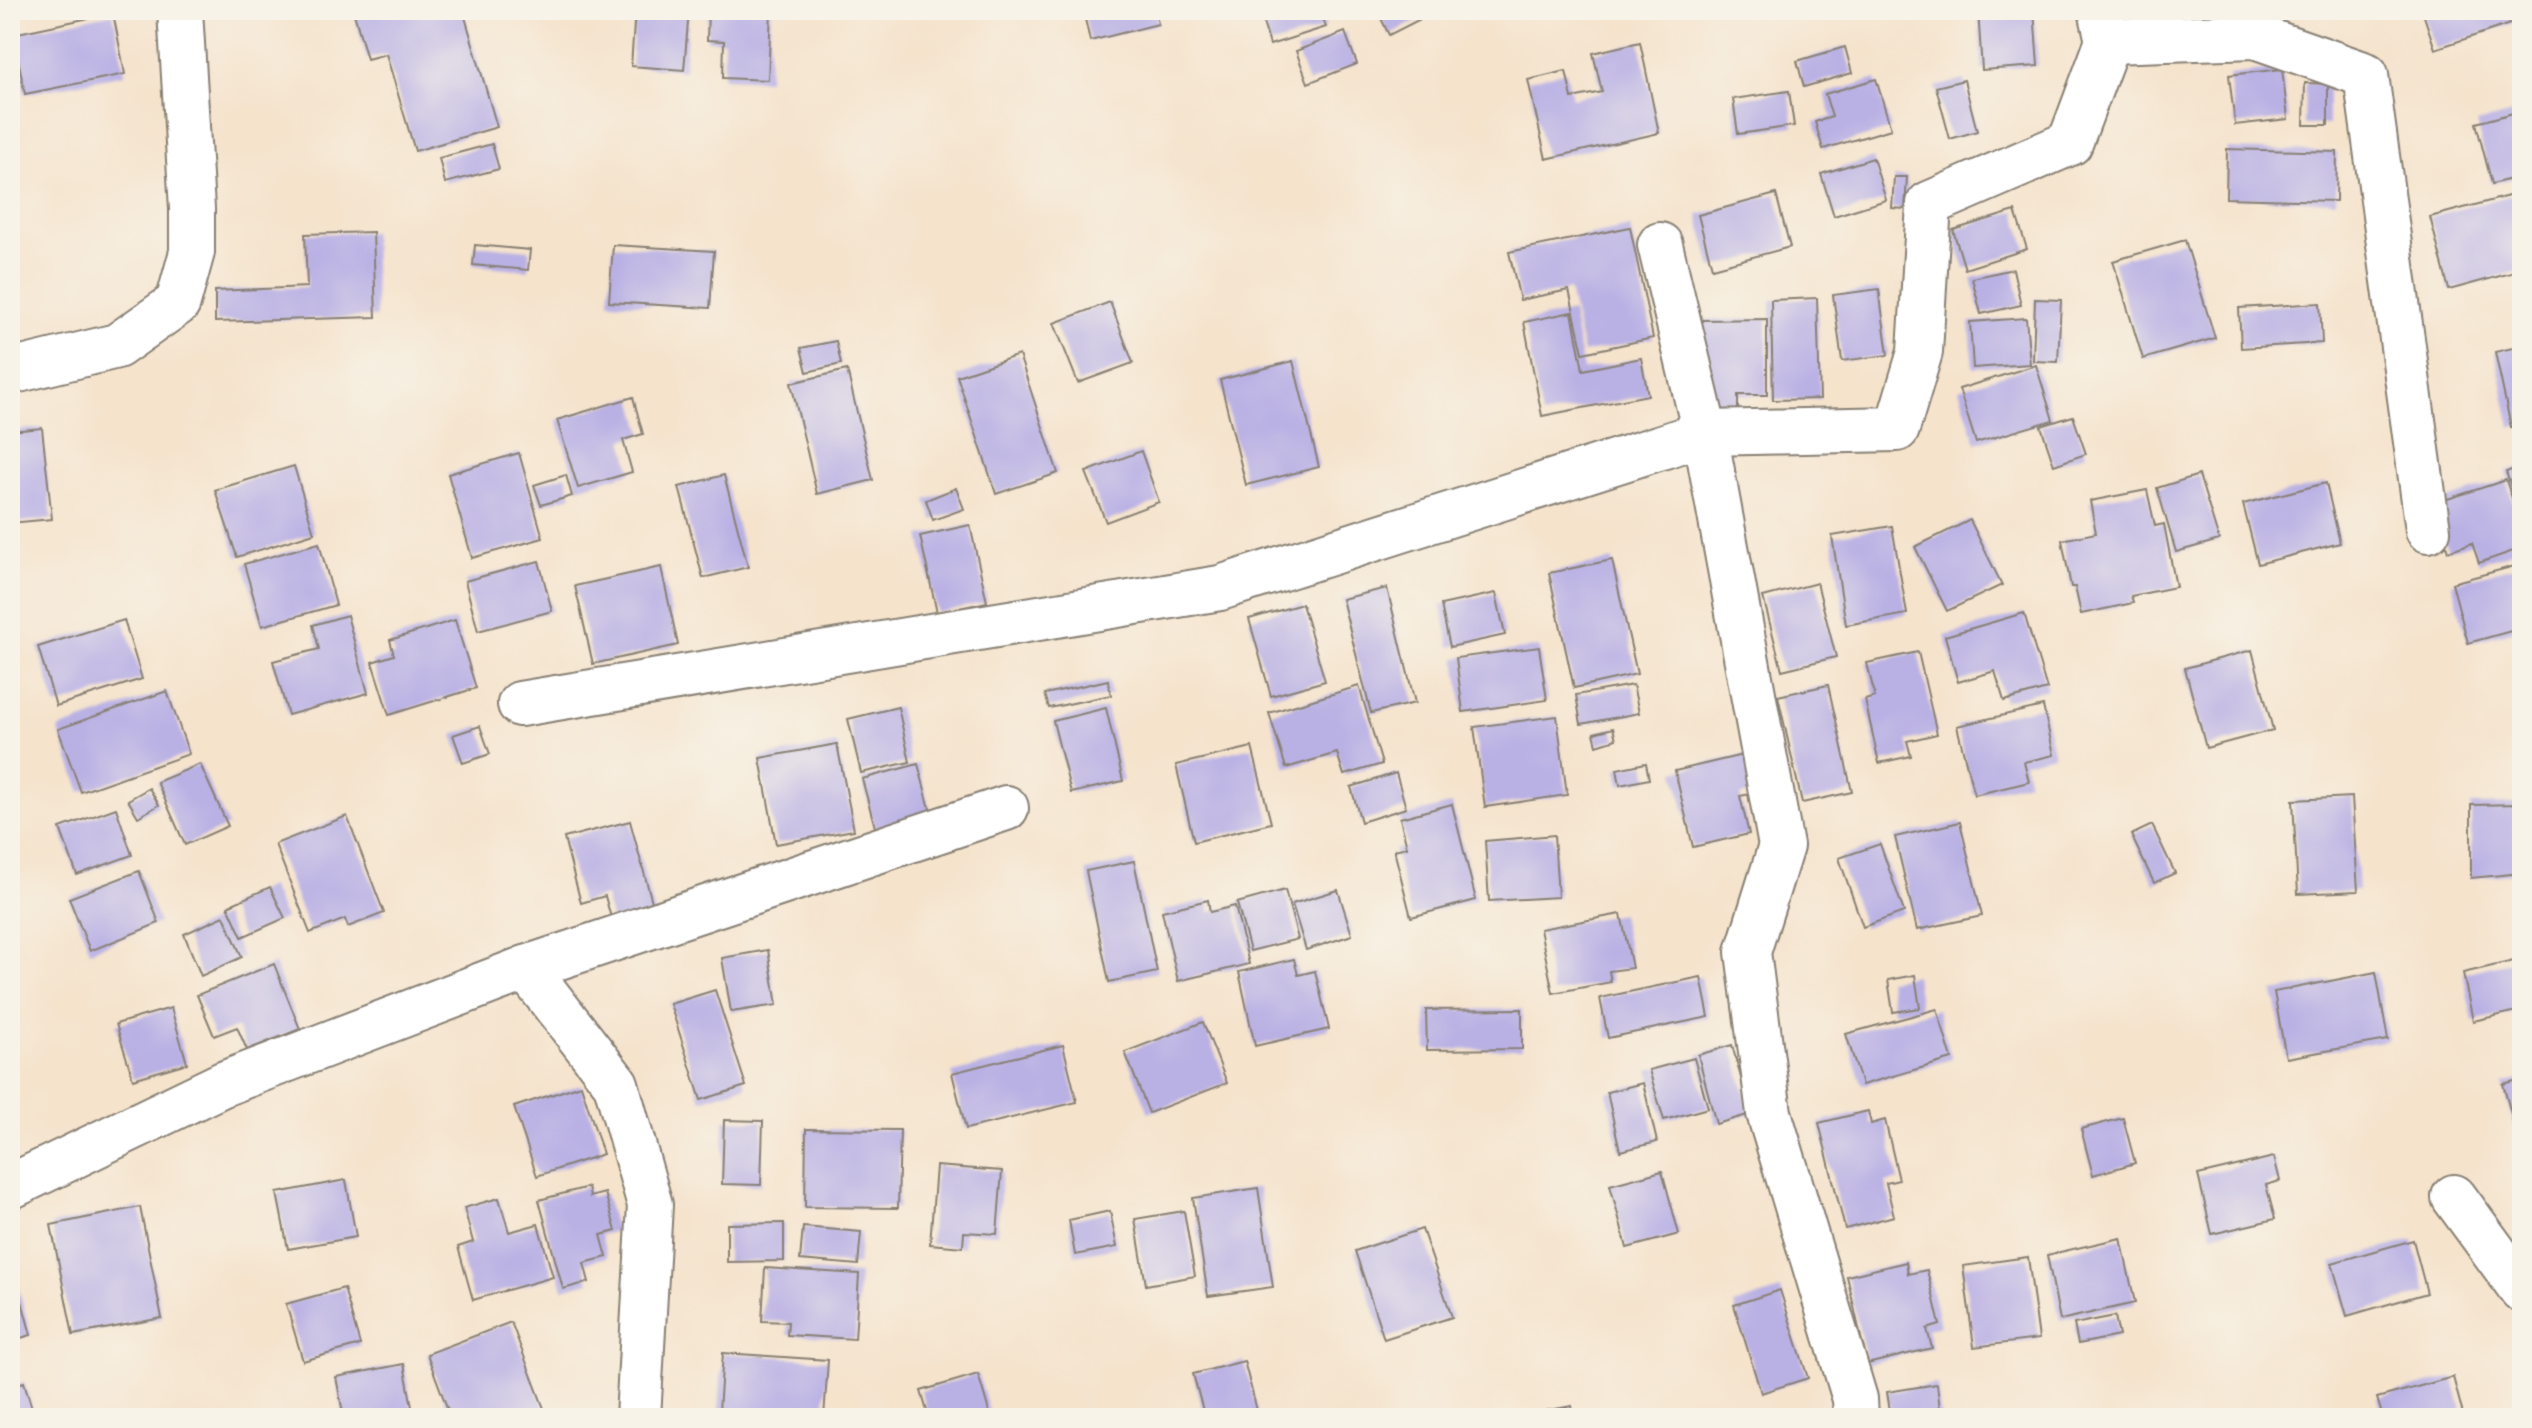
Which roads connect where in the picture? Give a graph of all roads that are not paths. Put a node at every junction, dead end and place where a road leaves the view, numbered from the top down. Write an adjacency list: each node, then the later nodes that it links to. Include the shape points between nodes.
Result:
1 (180, 10): 4 (street, via 192,252 178,303 117,346)
2 (2104, 26): 5 (street, via 2070,143 1929,204 1920,352 1897,429); 6 (street, via 2255,36 2366,75)
3 (1660, 245): 5 (street)
4 (10, 372)
5 (1705, 433): 7 (street, via 1220,588); 14 (street, via 1781,846 1748,952 1769,1113 1855,1399)
6 (2428, 530)
7 (520, 704)
8 (1006, 808): 9 (street)
9 (526, 968): 10 (street, via 223,1084); 13 (street, via 616,1084 650,1205)
10 (10, 1187)
11 (2454, 1197): 12 (street)
12 (2522, 1290)
13 (638, 1418)
14 (1856, 1418)

